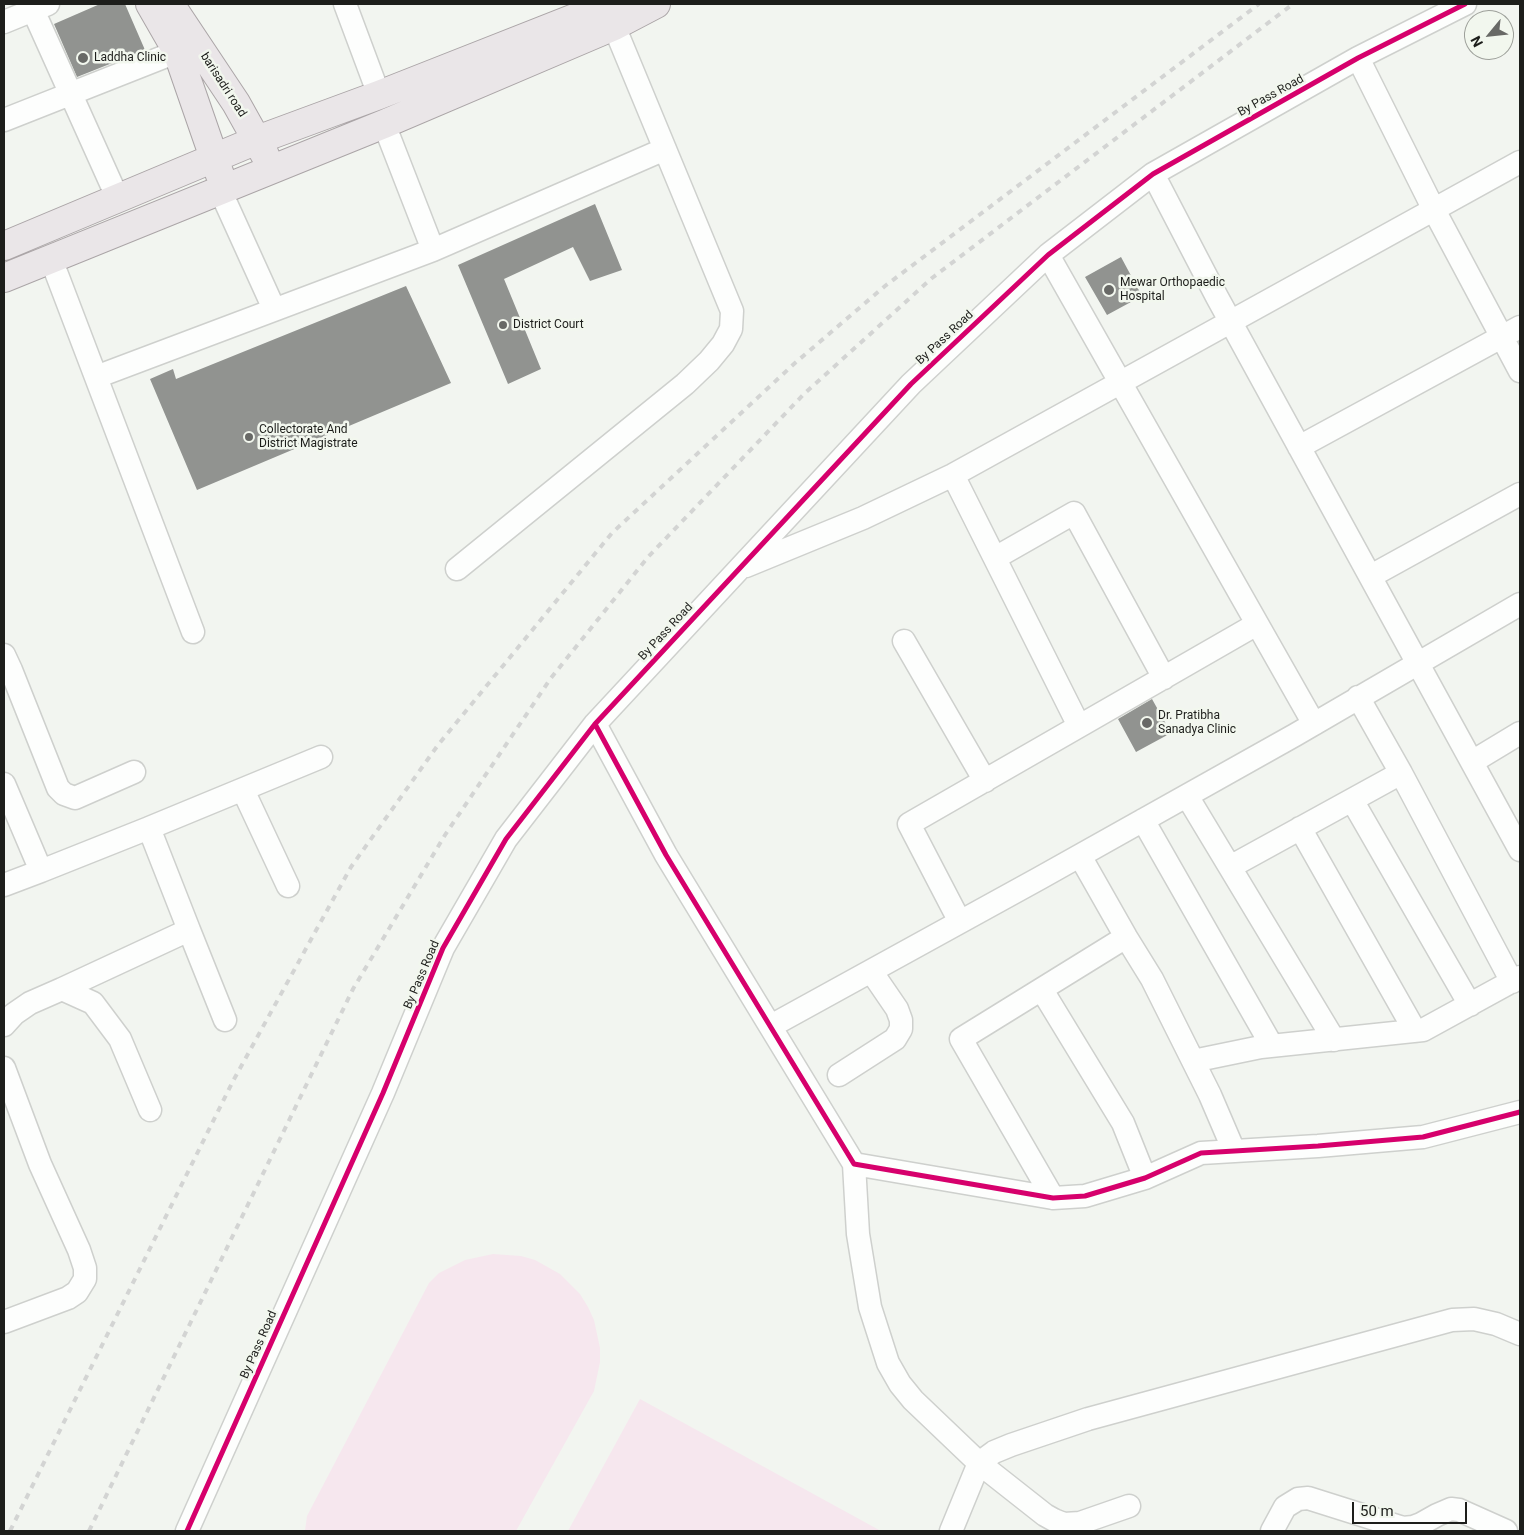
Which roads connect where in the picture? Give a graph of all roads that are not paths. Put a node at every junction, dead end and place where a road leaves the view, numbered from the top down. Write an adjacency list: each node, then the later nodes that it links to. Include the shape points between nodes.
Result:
1 (345, 4): 12 (street)
2 (656, 4): 6 (main road)
3 (1465, 4): 10 (street, By Pass Road)
4 (40, 7): 7 (street); 11 (street)
5 (160, 9): 8 (main road, barisadri road)
6 (605, 10): 9 (main road); 16 (street)
7 (4, 22)
8 (187, 48): 11 (street); 15 (main road, barisadri road, via 236,103); 17 (main road)
9 (515, 54): 12 (main road); 14 (main road)
10 (1358, 58): 20 (street, By Pass Road); 23 (street)
11 (71, 94): 13 (street); 22 (street)
12 (379, 95): 15 (main road)
13 (4, 120)
14 (384, 124): 19 (main road); 25 (street)
15 (257, 140): 17 (main road); 19 (main road, barisadri road)
16 (665, 149): 25 (street); 39 (street, via 732,311 730,329 723,344 685,384)
17 (214, 159): 21 (main road); 22 (main road)
18 (1520, 162): 23 (street)
19 (273, 169): 21 (main road)
20 (1153, 174): 26 (street, By Pass Road); 30 (street)
21 (223, 189): 27 (main road); 29 (street)
22 (118, 199): 24 (main road)
23 (1434, 210): 30 (street); 31 (street)
24 (4, 246)
25 (433, 250): 29 (street)
26 (1048, 255): 34 (street); 40 (street, By Pass Road, via 911,384)
27 (51, 259): 28 (main road); 33 (street)
28 (4, 278)
29 (274, 309): 33 (street)
30 (1230, 321): 34 (street); 35 (street)
31 (1511, 332): 32 (street); 35 (street)
32 (1520, 371)
33 (96, 377): 44 (street)
34 (1121, 383): 36 (street); 43 (street)
35 (1299, 446): 41 (street)
36 (953, 475): 38 (street); 40 (street, via 863,518)
37 (1520, 494): 41 (street)
38 (995, 558): 48 (street, via 1074,513); 52 (street)
39 (457, 568)
40 (740, 568): 50 (street, By Pass Road)
41 (1371, 576): 47 (street)
42 (1520, 604): 47 (street)
43 (1257, 624): 48 (street); 51 (street)
44 (193, 632)
45 (904, 641): 58 (street)
46 (4, 655): 56 (street, via 58,788 64,794 75,798)
47 (1418, 662): 49 (street); 55 (street)
48 (1164, 678): 52 (street)
49 (1358, 697): 51 (street); 57 (street)
50 (595, 724): 82 (street, via 666,854); 100 (street, By Pass Road, via 506,839 443,948 383,1093)
51 (1314, 724): 61 (street)
52 (1079, 726): 58 (street)
53 (1520, 733): 55 (street)
54 (321, 757): 60 (street)
55 (1472, 762): 66 (street)
56 (134, 772)
57 (1401, 772): 62 (street); 76 (street)
58 (985, 781): 72 (street, via 909,824)
59 (4, 784): 69 (street)
60 (242, 790): 64 (street); 71 (street)
61 (1187, 796): 63 (street); 68 (street)
62 (1352, 800): 65 (street); 79 (street)
63 (1143, 820): 67 (street); 85 (street)
64 (149, 828): 69 (street); 73 (street)
65 (1300, 828): 68 (street); 83 (street)
66 (1520, 849)
67 (1080, 856): 72 (street); 74 (street)
68 (1230, 867): 84 (street)
69 (41, 871): 70 (street)
70 (4, 885)
71 (288, 886)
72 (960, 922): 75 (street)
73 (189, 930): 77 (street); 80 (street)
74 (1126, 937): 78 (street); 86 (street, via 1152,978)
75 (871, 971): 82 (street); 88 (street, via 898,1009 901,1029 895,1039)
76 (1516, 980): 79 (street)
77 (62, 989): 81 (street, via 30,1003); 89 (street, via 93,1003 120,1039)
78 (1042, 990): 94 (street, via 1123,1123); 95 (street, via 961,1039)
79 (1470, 1005): 83 (street, via 1423,1030)
80 (225, 1020)
81 (4, 1025)
82 (771, 1026): 93 (street)
83 (1415, 1031): 84 (street)
84 (1334, 1040): 85 (street)
85 (1272, 1046): 86 (street)
86 (1194, 1061): 92 (street)
87 (4, 1068): 91 (street)
88 (839, 1075)
89 (150, 1110)
90 (1520, 1112): 92 (street, via 1423,1137)
91 (13, 1117): 96 (street, via 40,1164 79,1250 85,1279 77,1292 68,1298)
92 (1234, 1152): 94 (street, via 1201,1153)
93 (854, 1164): 95 (street); 98 (street, via 858,1234 870,1307 888,1363 913,1400)
94 (1145, 1178): 95 (street, via 1086,1196)
95 (1053, 1198)
96 (4, 1322)
97 (1520, 1334): 98 (street, via 1474,1318 1452,1320 1088,1419 994,1452)
98 (979, 1463): 99 (street, via 1045,1515 1064,1524 1080,1523); 101 (street)
99 (1129, 1506)
100 (186, 1531)
101 (951, 1531)
102 (1272, 1531): 103 (street, via 1285,1507 1298,1499 1308,1498 1403,1528 1421,1524 1451,1509)
103 (1506, 1531)

